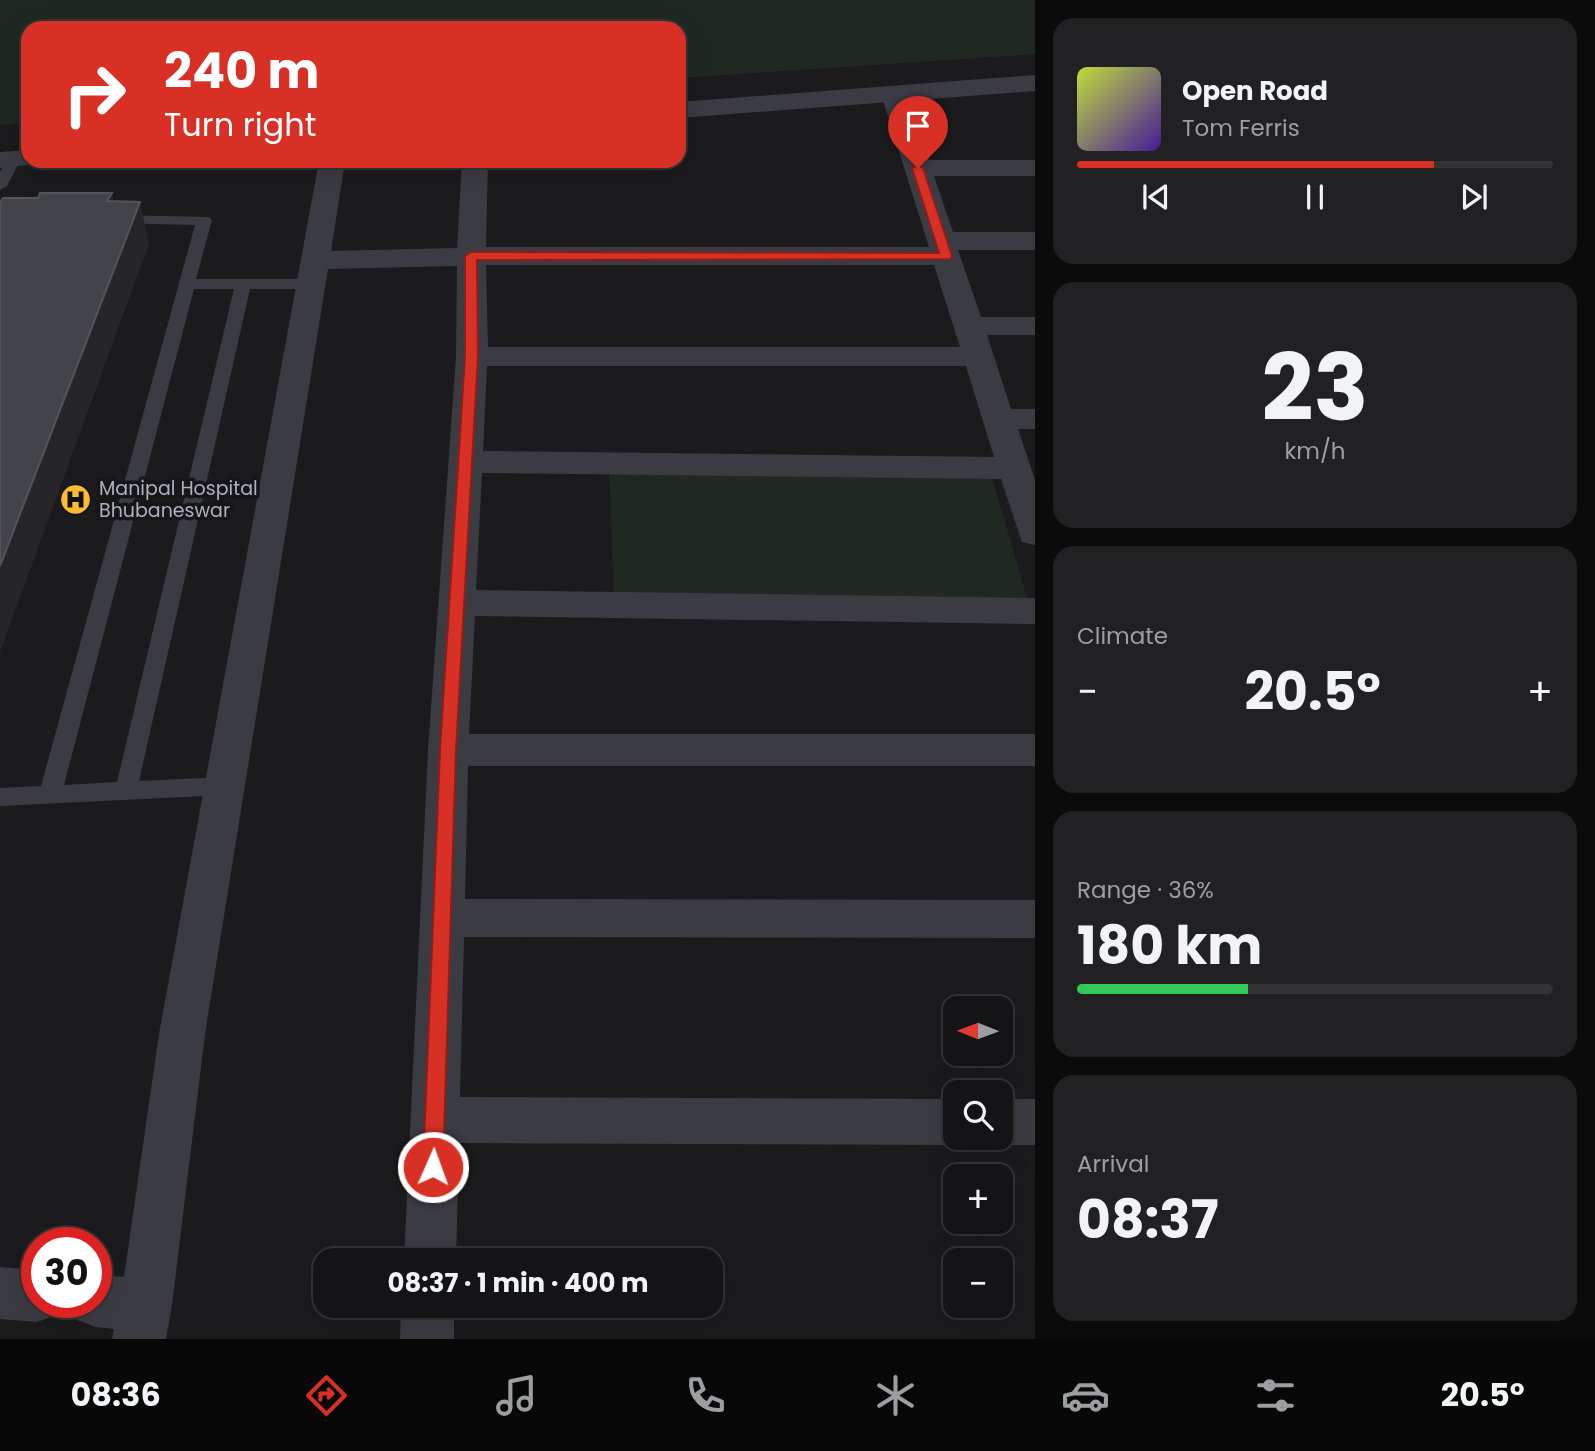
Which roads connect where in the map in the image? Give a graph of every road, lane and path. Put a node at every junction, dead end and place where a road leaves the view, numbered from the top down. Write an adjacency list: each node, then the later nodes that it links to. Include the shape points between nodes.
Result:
1 (1035, 69): 3 (street)
2 (1035, 83): 4 (street)
3 (686, 94)
4 (894, 94): 5 (street); 9 (street)
5 (686, 109)
6 (14, 153): 11 (lane)
7 (331, 168): 16 (street)
8 (475, 168): 15 (street)
9 (918, 168): 10 (street); 14 (street)
10 (1035, 168)
11 (0, 186)
12 (95, 220): 18 (lane, via 204,220)
13 (1035, 241): 14 (street)
14 (943, 249): 15 (street); 19 (street)
15 (471, 256): 16 (street); 21 (street)
16 (312, 272): 17 (lane); 32 (street)
17 (243, 283): 18 (lane); 33 (lane)
18 (186, 284): 34 (lane)
19 (968, 326): 20 (street); 22 (street)
20 (1035, 326)
21 (472, 356): 22 (street); 25 (street)
22 (978, 357): 23 (street)
23 (998, 419): 24 (street); 26 (street)
24 (1035, 419)
25 (464, 462): 26 (street); 28 (street)
26 (1014, 468): 27 (street)
27 (1034, 529)
28 (456, 603): 29 (street); 30 (street)
29 (1035, 611)
30 (448, 750): 31 (street); 36 (street)
31 (1035, 750)
32 (225, 786): 33 (lane); 45 (street)
33 (126, 791): 34 (lane)
34 (50, 795): 35 (lane)
35 (0, 797)
36 (442, 918): 37 (street); 38 (street)
37 (1035, 919)
38 (435, 1120): 39 (street); 42 (street)
39 (943, 1122)
40 (1013, 1122): 41 (street)
41 (1035, 1122)
42 (430, 1248)
43 (0, 1293): 44 (street)
44 (21, 1295)
45 (127, 1315)
46 (428, 1318): 47 (street)
47 (427, 1339)

